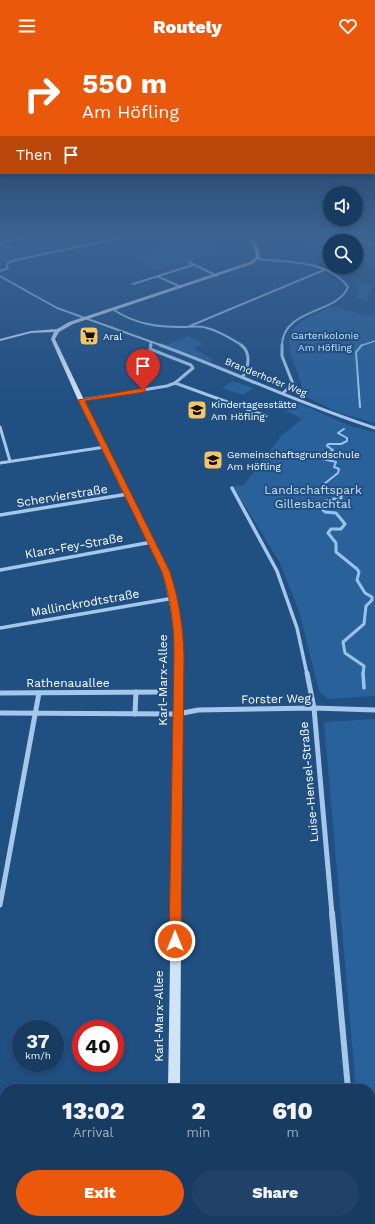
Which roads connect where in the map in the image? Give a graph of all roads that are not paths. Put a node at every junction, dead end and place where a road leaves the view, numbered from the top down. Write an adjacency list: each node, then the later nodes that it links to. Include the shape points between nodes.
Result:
1 (26, 291): 6 (street, Branderhofer Weg, via 57,308)
2 (170, 291): 5 (street)
3 (273, 291): 7 (street)
4 (347, 291): 15 (street, via 340,299 296,320 286,331 281,351 293,384)
5 (114, 310): 6 (street); 7 (street, via 144,324)
6 (85, 319): 8 (street); 12 (street, Branderhofer Weg)
7 (189, 326): 13 (street, via 206,327 245,348 248,356 247,370)
8 (59, 330): 9 (street); 10 (street, via 36,331)
9 (54, 334): 10 (street); 16 (street, Karl-Marx-Allee, via 54,344)
10 (18, 336): 11 (street)
11 (0, 340)
12 (151, 342): 13 (street, Branderhofer Weg); 14 (street, Branderhofer Weg, via 150,349 193,368)
13 (243, 376): 15 (street, Branderhofer Weg)
14 (175, 383): 16 (street); 17 (street)
15 (283, 393): 19 (street, Branderhofer Weg)
16 (81, 400): 20 (street, Karl-Marx-Allee)
17 (266, 416)
18 (0, 427): 21 (street)
19 (375, 428)
20 (105, 447): 21 (street); 24 (street, Karl-Marx-Allee)
21 (10, 461): 22 (street)
22 (0, 463)
23 (232, 488): 34 (street, Luise-Hensel-Straße, via 277,571 298,628)
24 (128, 494): 25 (street, Schervierstraße); 26 (street, Karl-Marx-Allee)
25 (0, 515)
26 (152, 542): 27 (street, Klara-Fey-Straße); 28 (street, Karl-Marx-Allee, via 166,572)
27 (0, 570)
28 (174, 598): 29 (street, Mallinckrodtstraße); 39 (street, Karl-Marx-Allee, via 178,626)
29 (0, 628)
30 (136, 692): 31 (street, Rathenauallee); 33 (street, Rathenauallee); 38 (street)
31 (164, 692)
32 (0, 693): 33 (street, Rathenauallee)
33 (39, 693): 37 (street)
34 (314, 708): 35 (street, Forster Weg); 39 (street, Forster Weg, via 198,710); 42 (street, Luise-Hensel-Straße)
35 (375, 710)
36 (0, 713): 37 (street)
37 (36, 714): 38 (street); 40 (street)
38 (135, 714): 39 (street)
39 (178, 714): 41 (street, Karl-Marx-Allee)
40 (0, 905)
41 (174, 1084)
42 (348, 1084)

